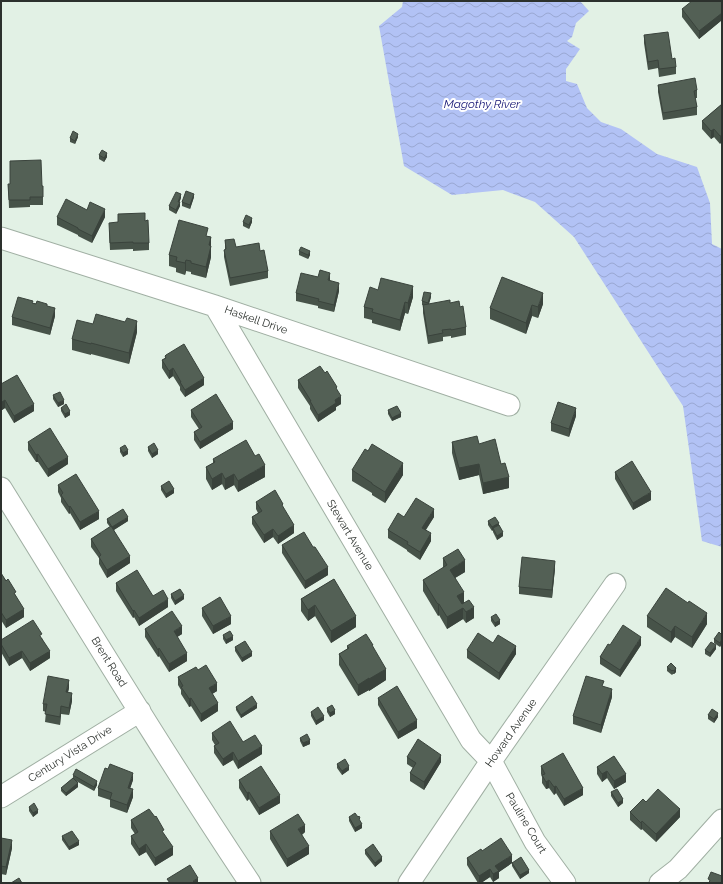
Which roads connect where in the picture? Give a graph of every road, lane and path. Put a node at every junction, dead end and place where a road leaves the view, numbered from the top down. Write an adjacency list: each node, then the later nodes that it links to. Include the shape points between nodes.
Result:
1 (1, 238): 2 (street, Haskell Drive)
2 (215, 306): 3 (street, Haskell Drive); 7 (street, Stewart Avenue, via 471,740)
3 (509, 406)
4 (1, 488): 6 (street, Brent Road)
5 (615, 584): 7 (street, Howard Avenue)
6 (140, 711): 8 (street, Century Vista Drive); 10 (street, Brent Road)
7 (490, 761): 11 (street, Howard Avenue); 12 (street, Pauline Court, via 535,842)
8 (1, 797)
9 (722, 820): 13 (street, via 678,869)
10 (250, 883)
11 (408, 883)
12 (565, 883)
13 (660, 883)

